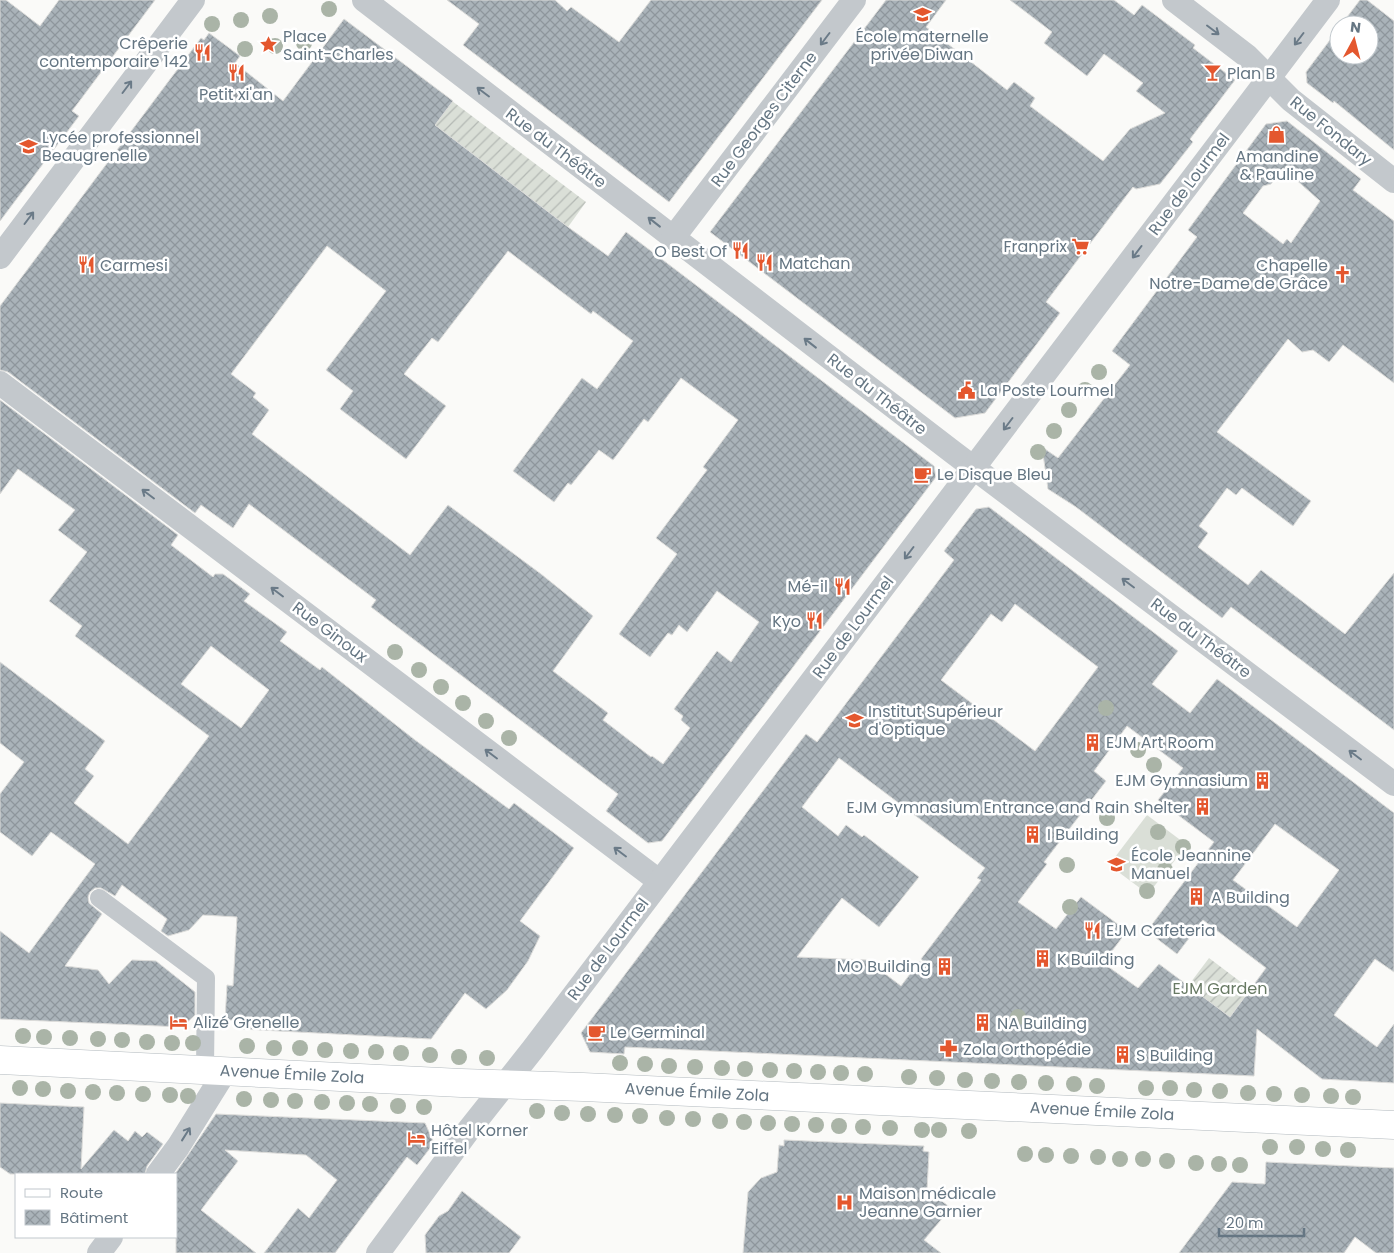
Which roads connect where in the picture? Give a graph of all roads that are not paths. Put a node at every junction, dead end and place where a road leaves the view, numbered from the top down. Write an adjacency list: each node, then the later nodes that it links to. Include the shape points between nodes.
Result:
1 (364, 0): 8 (street, Rue du Théâtre, one-way to 1)
2 (854, 0): 8 (street, Rue Georges Citerne, one-way to 8)
3 (1174, 0): 6 (street, Rue Fondary, one-way to 6, via 1247,56)
4 (1328, 0): 6 (street, Rue de Lourmel, one-way to 6)
5 (187, 7): 9 (street, one-way to 5)
6 (1270, 78): 7 (street, Rue Fondary, via 1291,100); 11 (street, Rue de Lourmel, one-way to 11)
7 (1394, 181)
8 (673, 238): 11 (street, Rue du Théâtre, one-way to 8)
9 (0, 257)
10 (0, 383): 13 (street, Rue Ginoux, one-way to 10)
11 (974, 468): 12 (street, Rue du Théâtre, one-way to 11); 13 (street, Rue de Lourmel, one-way to 13)
12 (1394, 784)
13 (659, 881): 17 (street, Rue de Lourmel)
14 (99, 898): 16 (street, via 206,978)
15 (0, 1060): 16 (main road, Avenue Émile Zola)
16 (215, 1070): 17 (main road, Avenue Émile Zola); 19 (street, one-way to 16, via 178,1147)
17 (504, 1084): 18 (main road, Avenue Émile Zola); 22 (street, Rue de Lourmel)
18 (1394, 1125)
19 (159, 1173)
20 (110, 1238): 21 (street)
21 (99, 1253)
22 (378, 1253)

